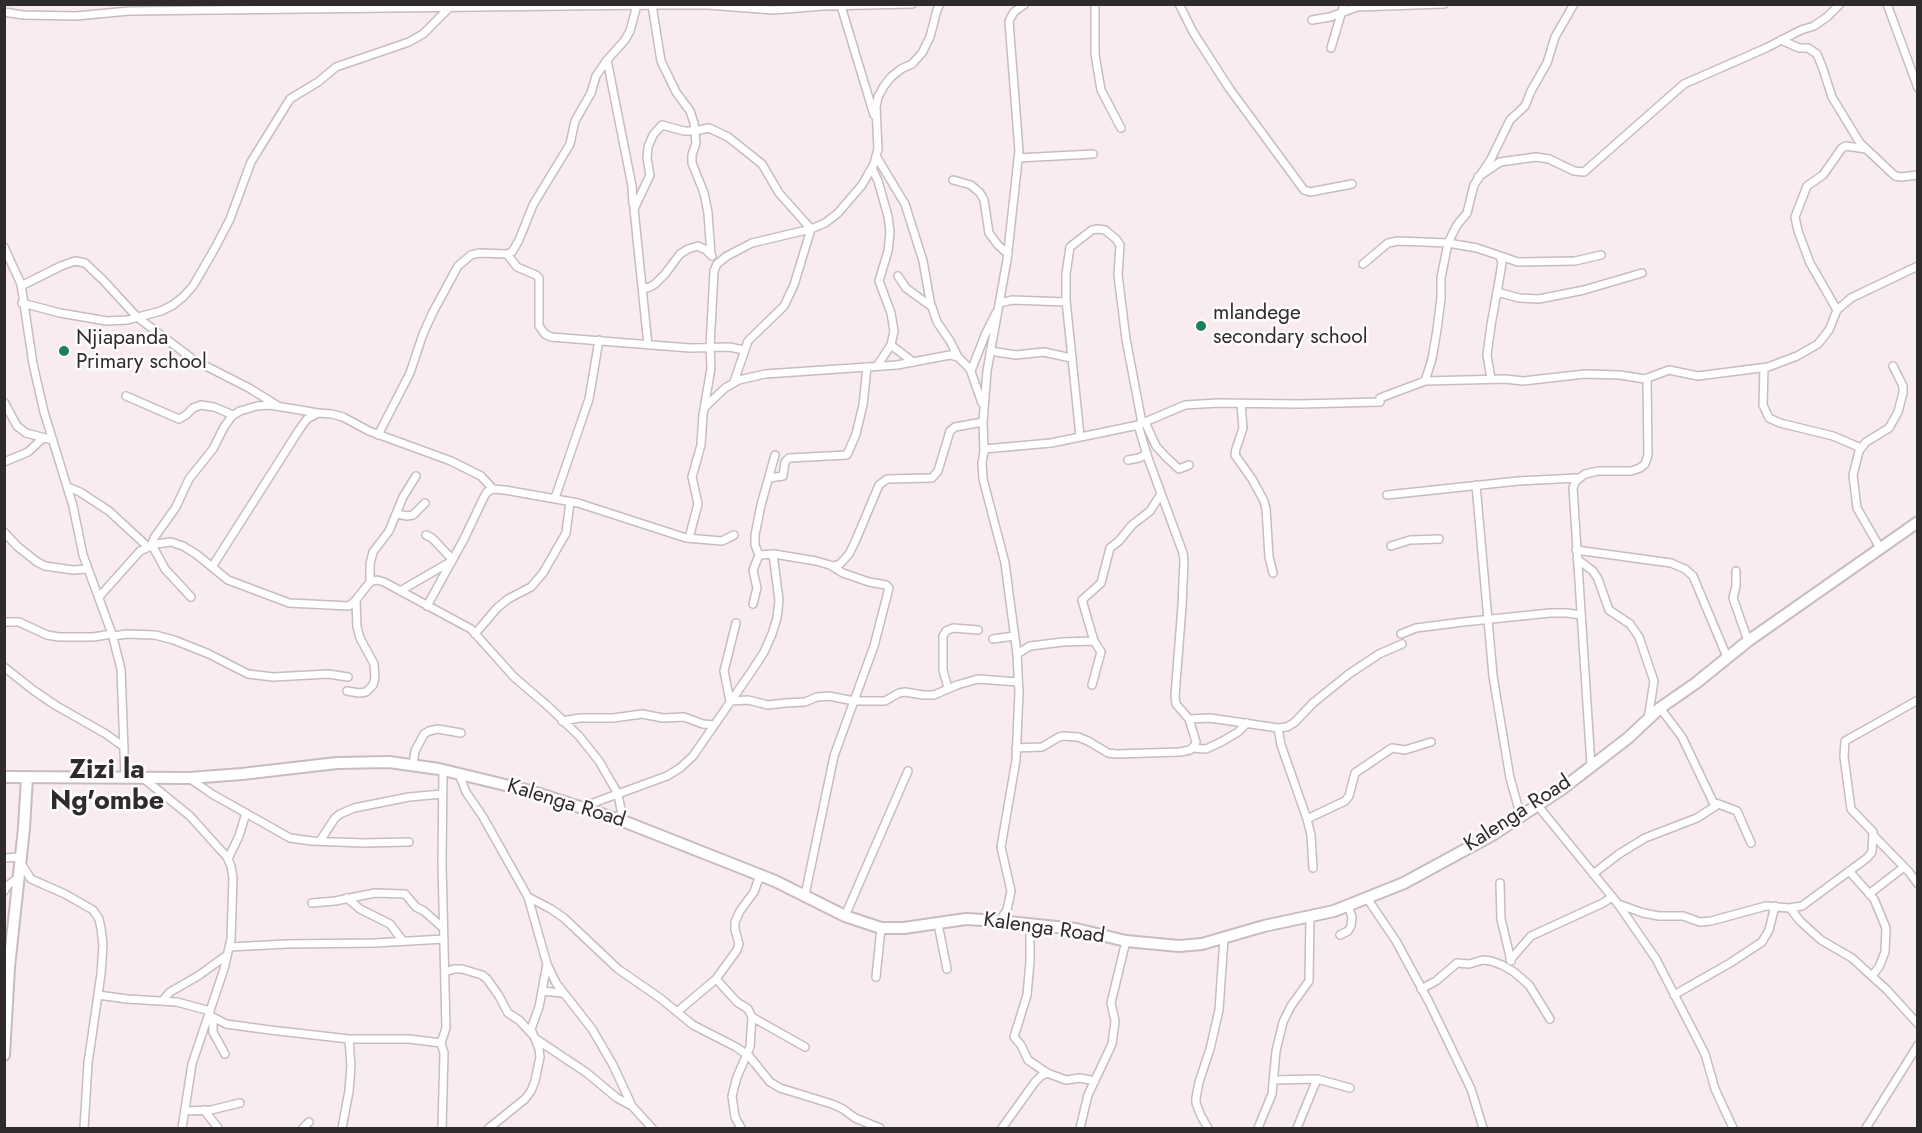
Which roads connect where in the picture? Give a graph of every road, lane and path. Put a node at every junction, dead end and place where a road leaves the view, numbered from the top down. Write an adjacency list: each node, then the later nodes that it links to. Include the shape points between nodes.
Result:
1 (912, 4): 13 (street)
2 (940, 4): 22 (street, via 922,53 884,86 878,97)
3 (1025, 4): 28 (street, via 1009,21)
4 (1095, 4): 23 (street, via 1095,54 1101,90)
5 (1179, 4): 33 (street, via 1229,88 1304,190)
6 (1344, 4): 16 (street)
7 (1444, 4): 16 (street, via 1362,6)
8 (1574, 4): 31 (street, via 1555,36 1547,63 1526,105 1510,120)
9 (1840, 4): 18 (street, via 1818,24)
10 (1887, 4): 21 (street)
11 (637, 5): 12 (street); 14 (street); 20 (street, via 630,31)
12 (652, 5): 13 (street, via 773,10); 24 (street, via 661,61 690,111)
13 (841, 6): 22 (street)
14 (449, 8): 15 (street, via 129,11 76,16); 56 (street, via 432,27 409,42 336,67 293,96 255,155 230,219 192,285 173,305)
15 (4, 12)
16 (1341, 14): 17 (street); 19 (street)
17 (1312, 20)
18 (1782, 40): 25 (street, via 1816,54 1842,117); 31 (street, via 1684,84 1584,172 1536,157 1500,162)
19 (1331, 48)
20 (607, 60): 34 (street); 38 (street, via 579,112 570,144 532,205 511,254)
21 (1917, 88)
22 (877, 120): 27 (street)
23 (1121, 128)
24 (694, 131): 34 (street, via 664,124 653,135 647,158 649,180); 35 (street, via 714,129 758,161 779,194); 40 (street, via 692,163 704,192)
25 (1866, 149): 30 (street, via 1894,176); 55 (street, via 1842,148 1823,175 1807,186 1795,217 1810,263)
26 (1094, 154): 28 (street)
27 (876, 156): 29 (street); 54 (street, via 905,204 923,261)
28 (1018, 158): 39 (street)
29 (872, 168): 35 (street, via 838,213); 59 (street, via 890,232 879,281 893,323)
30 (1917, 175)
31 (1478, 177): 36 (street, via 1467,213)
32 (953, 180): 39 (street, via 971,185 980,193 989,233)
33 (1352, 184)
34 (634, 209): 49 (street)
35 (811, 229): 43 (street, via 752,243); 61 (street, via 784,306 752,336)
36 (1448, 243): 42 (street); 44 (street, via 1388,243); 73 (street, via 1432,359)
37 (4, 247): 48 (street)
38 (507, 254): 57 (street, via 517,267 538,278 539,326 545,334); 85 (street, via 479,253 458,266)
39 (1008, 254): 53 (street)
40 (711, 255): 43 (street); 49 (street, via 698,246 688,249 655,284)
41 (1601, 255): 42 (street, via 1559,262 1518,262)
42 (1500, 256): 50 (street)
43 (717, 264): 60 (street, via 712,279)
44 (1363, 264)
45 (1917, 266): 55 (street, via 1851,298)
46 (1642, 273): 50 (street, via 1539,299)
47 (898, 276): 54 (street, via 906,288)
48 (21, 286): 52 (street); 56 (street, via 61,266 75,261 84,263)
49 (642, 287): 58 (street)
50 (1497, 292): 72 (street, via 1487,355)
51 (1066, 302): 53 (street, via 1012,300); 64 (street); 84 (street, via 1070,247 1092,230 1105,230 1120,245 1118,275)
52 (22, 303): 56 (street, via 107,321); 88 (street)
53 (1000, 305): 62 (street); 70 (street)
54 (931, 306): 63 (street)
55 (1837, 310): 69 (street, via 1818,344)
56 (137, 317): 78 (street, via 199,364)
57 (599, 340): 58 (street); 104 (street, via 589,399)
58 (648, 345): 60 (street)
59 (891, 345): 65 (street); 66 (street)
60 (710, 347): 61 (street); 79 (street, via 711,368)
61 (744, 350): 74 (street)
62 (990, 351): 64 (street, via 1016,355 1044,352); 80 (street)
63 (958, 357): 65 (street); 70 (street)
64 (1071, 358): 86 (street)
65 (913, 362): 66 (street)
66 (877, 366): 68 (street)
67 (1893, 366): 89 (street, via 1903,386 1898,412 1889,429)
68 (867, 367): 74 (street, via 765,374); 97 (street, via 863,405 847,455 789,458 783,476)
69 (1764, 368): 71 (street, via 1698,376 1669,370); 89 (street, via 1762,405 1769,418)
70 (971, 371): 80 (street)
71 (1647, 378): 72 (street, via 1585,374 1523,381); 98 (street, via 1648,455 1644,464 1630,471 1598,471)
72 (1491, 380): 73 (street)
73 (1425, 381): 77 (street, via 1380,400)
74 (734, 382): 79 (street)
75 (126, 396): 82 (street, via 179,419 201,405)
76 (4, 402): 87 (street, via 17,426 26,434)
77 (1241, 404): 84 (street, via 1185,405); 126 (street, via 1243,428 1235,455 1264,501)
78 (278, 406): 81 (street); 82 (street, via 256,406)
79 (704, 408): 112 (street, via 701,445 692,477 698,504)
80 (984, 408): 83 (street)
81 (318, 413): 85 (street, via 343,417); 123 (street, via 299,430)
82 (234, 415): 114 (street, via 189,479)
83 (983, 422): 90 (street); 122 (street, via 950,431 938,471 932,478 887,479 879,484 849,554 840,564)
84 (1142, 423): 86 (street); 91 (street); 95 (street, via 1166,458 1179,469)
85 (378, 435): 101 (street, via 452,461 481,476)
86 (1080, 436): 90 (street, via 1051,443)
87 (43, 438): 88 (street); 94 (street, via 28,452)
88 (53, 440): 100 (street)
89 (1861, 448): 116 (street, via 1853,475 1857,508)
90 (984, 449): 142 (street, via 983,478 1005,563)
91 (1147, 453): 93 (street); 102 (street)
92 (775, 455): 97 (street)
93 (1128, 460)
94 (4, 462)
95 (1189, 465)
96 (416, 476): 107 (street)
97 (769, 478): 119 (street, via 755,536)
98 (1577, 478): 99 (street); 117 (street, via 1573,488)
99 (1476, 485): 103 (street); 135 (street)
100 (68, 487): 114 (street, via 109,511); 124 (street)
101 (493, 489): 104 (street); 121 (street, via 484,497)
102 (1161, 494): 144 (street, via 1150,511 1110,548 1101,583 1083,599); 159 (street, via 1184,561 1175,696 1176,704)
103 (1387, 495)
104 (555, 498): 105 (street)
105 (570, 502): 112 (street); 139 (street, via 566,533 543,573 531,587 508,598)
106 (425, 503): 107 (street, via 413,515)
107 (397, 514): 127 (street, via 371,557)
108 (1917, 522): 116 (main road, Kalenga Road)
109 (4, 532): 124 (street, via 45,566)
110 (426, 535): 121 (street)
111 (734, 535): 112 (street, via 722,540)
112 (689, 538)
113 (1439, 539): 115 (street, via 1410,540)
114 (150, 546): 123 (street, via 171,542 183,546); 129 (street, via 140,551); 130 (street)
115 (1391, 546)
116 (1880, 548): 145 (main road, Kalenga Road)
117 (1576, 550): 120 (street); 148 (street, via 1671,563 1685,569 1693,576)
118 (773, 554): 119 (street); 122 (street); 157 (street, via 779,600 777,618 764,652)
119 (759, 555): 132 (street, via 753,570 757,588)
120 (1577, 559): 134 (street); 160 (street, via 1593,571 1609,610 1630,624 1639,638 1654,681)
121 (451, 560): 128 (street); 133 (street)
122 (830, 565): 155 (street, via 889,588)
123 (212, 567): 131 (street, via 228,580 289,603 349,606)
124 (88, 569): 129 (street)
125 (1736, 571): 145 (street, via 1733,598)
126 (1273, 573)
127 (370, 582): 128 (street, via 384,582); 131 (street)
128 (400, 591): 133 (street)
129 (99, 597): 141 (street)
130 (190, 597)
131 (356, 600): 154 (street, via 357,627 374,664 375,678 366,692)
132 (753, 604)
133 (427, 606): 139 (street)
134 (1581, 615): 135 (street, via 1550,613); 171 (street)
135 (1488, 620): 140 (street, via 1416,628); 186 (street, via 1503,743)
136 (4, 622): 141 (street, via 19,622 59,637)
137 (736, 623): 157 (street, via 724,671)
138 (978, 630): 153 (street, via 953,628 943,636 943,670)
139 (475, 633): 161 (street, via 514,677)
140 (1401, 634)
141 (112, 635): 150 (street, via 155,635 174,640 248,674); 167 (street, via 121,669)
142 (1014, 636): 143 (street); 147 (street)
143 (993, 639)
144 (1094, 641): 147 (street, via 1030,646); 152 (street, via 1101,654)
145 (1748, 641): 148 (main road, Kalenga Road)
146 (1402, 644): 164 (street, via 1366,661 1294,722)
147 (1017, 654): 151 (street)
148 (1727, 657): 158 (main road, Kalenga Road)
149 (4, 667): 167 (street, via 55,705)
150 (348, 677)
151 (1018, 682): 153 (street, via 978,679); 168 (street)
152 (1092, 685)
153 (948, 688): 155 (street, via 929,696 905,692 885,701)
154 (347, 691)
155 (854, 700): 157 (street, via 830,696 768,705); 206 (street, via 834,756)
156 (1917, 700): 189 (street, via 1846,739 1843,746 1851,809)
157 (730, 701): 163 (street)
158 (1660, 708): 160 (main road, Kalenga Road); 182 (street, via 1682,737)
159 (1189, 719): 162 (street); 169 (street, via 1196,742)
160 (1648, 719): 171 (main road, Kalenga Road)
161 (562, 721): 163 (street, via 642,714 684,717); 181 (street, via 599,760)
162 (1247, 723): 164 (street); 169 (street, via 1206,749)
163 (714, 725): 181 (street, via 680,768)
164 (1278, 728): 187 (street)
165 (461, 733): 170 (street, via 429,730 415,750)
166 (1431, 742): 187 (street, via 1405,750 1392,748 1355,773 1345,801)
167 (124, 747): 177 (street)
168 (1016, 748): 169 (street, via 1042,747 1063,736 1078,737 1109,753 1180,752); 218 (street, via 1001,847 1011,891 1007,910)
169 (1192, 748)
170 (412, 765): 172 (main road, Kalenga Road); 179 (main road, Kalenga Road, via 337,763)
171 (1591, 765): 183 (main road, Kalenga Road)
172 (442, 770): 174 (main road, Kalenga Road); 180 (street)
173 (908, 771): 216 (street)
174 (459, 774): 184 (main road, Kalenga Road); 207 (street)
175 (4, 777): 176 (main road, Kalenga Road)
176 (27, 777): 177 (main road, Kalenga Road); 195 (main road)
177 (125, 778): 178 (main road, Kalenga Road)
178 (143, 778): 179 (main road, Kalenga Road); 194 (street, via 190,816)
179 (189, 778): 185 (street)
180 (442, 794): 190 (street, via 354,808 335,818); 221 (street)
181 (618, 794): 184 (street); 188 (street)
182 (1717, 805): 192 (street, via 1737,811); 199 (street, via 1697,818 1645,838)
183 (1538, 806): 186 (main road, Kalenga Road); 199 (street)
184 (580, 808): 188 (main road, Kalenga Road)
185 (246, 813): 190 (street, via 290,838); 194 (street)
186 (1521, 817): 210 (main road, Kalenga Road, via 1404,883)
187 (1307, 819): 197 (street)
188 (623, 821): 200 (main road, Kalenga Road)
189 (1874, 836): 196 (street); 198 (street, via 1872,852)
190 (320, 841): 191 (street)
191 (409, 842)
192 (1751, 843)
193 (4, 858): 195 (street)
194 (228, 859): 229 (street, via 233,885)
195 (21, 860): 201 (main road); 242 (street, via 31,879 83,903 99,919 103,945)
196 (1904, 867): 203 (street); 205 (street)
197 (1313, 868)
198 (1849, 871): 205 (street); 215 (street, via 1802,906)
199 (1593, 874): 208 (street)
200 (760, 875): 206 (main road, Kalenga Road); 238 (street, via 735,922 737,950)
201 (18, 878): 204 (street); 224 (main road)
202 (1500, 883): 231 (street, via 1501,920)
203 (1917, 884)
204 (4, 891)
205 (1869, 894): 236 (street, via 1880,912 1887,938 1882,961)
206 (805, 895): 216 (main road, Kalenga Road)
207 (528, 897): 232 (street); 245 (street, via 564,918 618,969)
208 (1612, 897): 212 (street); 231 (street, via 1531,936)
209 (346, 898): 211 (street); 221 (street, via 375,893 405,894); 227 (street, via 390,924)
210 (1367, 898): 213 (main road, Kalenga Road); 239 (street)
211 (312, 903)
212 (1618, 904): 214 (street, via 1643,913 1683,916 1700,922); 243 (street, via 1656,959)
213 (1348, 905): 217 (main road, Kalenga Road); 223 (street, via 1352,926)
214 (1775, 906): 215 (street); 243 (street, via 1762,942)
215 (1790, 908): 236 (street, via 1815,935)
216 (845, 916): 222 (main road, Kalenga Road)
217 (1310, 916): 225 (main road, Kalenga Road); 260 (street, via 1310,980 1283,1022)
218 (999, 921): 219 (main road, Kalenga Road); 220 (main road, Kalenga Road, via 966,919)
219 (1030, 923): 228 (main road, Kalenga Road); 258 (street, via 1027,995 1014,1037 1028,1060)
220 (938, 924): 222 (main road, Kalenga Road); 233 (street)
221 (443, 928): 226 (street)
222 (881, 928): 237 (street)
223 (1340, 935)
224 (8, 936): 257 (main road)
225 (1224, 938): 228 (main road, Kalenga Road, via 1179,945); 280 (street, via 1219,1010 1196,1098)
226 (444, 939): 227 (street); 234 (street)
227 (403, 941): 229 (street)
228 (1126, 941): 261 (street, via 1111,1003 1115,1022 1112,1044)
229 (229, 947): 230 (street)
230 (227, 956): 244 (street); 246 (street)
231 (1510, 960): 235 (street)
232 (547, 964): 240 (street); 241 (street)
233 (947, 969)
234 (445, 972): 250 (street, via 462,969 482,975 508,1013); 252 (street, via 446,1028)
235 (1514, 972): 239 (street, via 1491,961 1461,962); 248 (street, via 1529,985)
236 (1872, 976): 249 (street)
237 (876, 977)
238 (716, 979): 245 (street); 247 (street)
239 (1421, 989): 283 (street, via 1471,1089)
240 (542, 991): 241 (street); 250 (street, via 531,1029)
241 (562, 993): 264 (street, via 592,1029)
242 (98, 995): 244 (street); 268 (street)
243 (1674, 995): 284 (street, via 1705,1054 1715,1089)
244 (163, 1000): 246 (street, via 190,1004)
245 (677, 1012): 256 (street)
246 (211, 1015): 251 (street, via 226,1024); 255 (street, via 213,1032); 266 (street, via 192,1064)
247 (752, 1017): 254 (street); 256 (street)
248 (1550, 1019)
249 (1917, 1024)
250 (533, 1036): 264 (street); 274 (street, via 540,1057 531,1091)
251 (349, 1039): 252 (street); 272 (street, via 351,1066)
252 (441, 1043): 273 (street)
253 (1917, 1045): 285 (street)
254 (805, 1047)
255 (225, 1054)
256 (746, 1054): 276 (street, via 732,1096); 277 (street, via 765,1079 776,1086 832,1104)
257 (4, 1055)
258 (1047, 1073): 261 (street, via 1066,1080); 278 (street, via 1037,1079)
259 (1317, 1079): 260 (street); 262 (street); 282 (street)
260 (1274, 1080): 281 (street, via 1269,1106)
261 (1095, 1081): 279 (street)
262 (1350, 1088)
263 (240, 1102): 265 (street)
264 (632, 1106): 275 (street)
265 (204, 1110): 266 (street); 270 (street)
266 (185, 1111): 269 (street)
267 (309, 1122): 271 (street)
268 (84, 1128)
269 (182, 1128)
270 (218, 1128)
271 (303, 1128)
272 (342, 1128)
273 (442, 1128)
274 (489, 1128)
275 (652, 1128)
276 (741, 1128)
277 (880, 1128)
278 (1002, 1128)
279 (1080, 1128)
280 (1209, 1128)
281 (1258, 1128)
282 (1297, 1128)
283 (1481, 1128)
284 (1733, 1128)
285 (1866, 1128)

